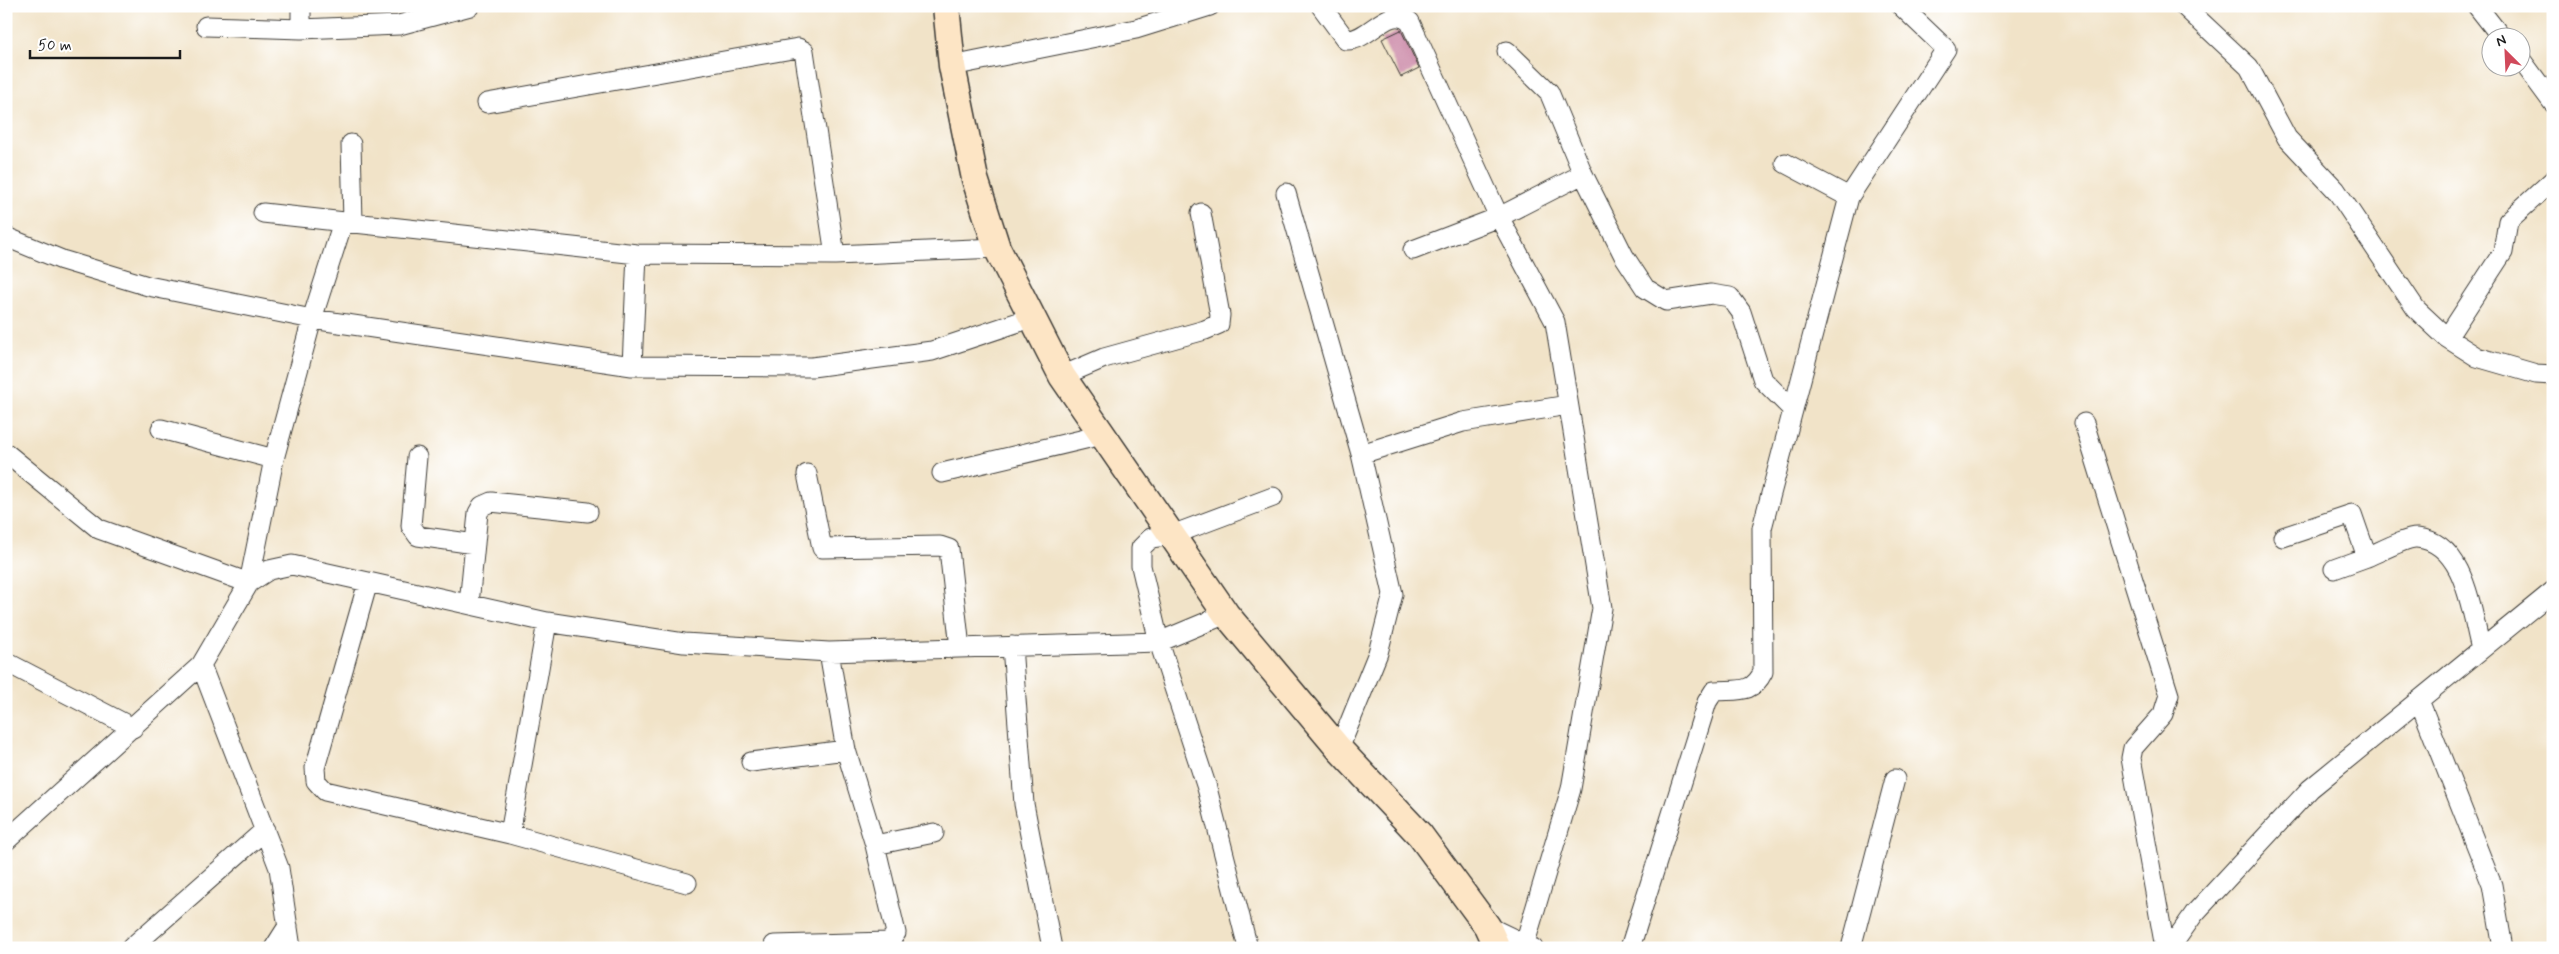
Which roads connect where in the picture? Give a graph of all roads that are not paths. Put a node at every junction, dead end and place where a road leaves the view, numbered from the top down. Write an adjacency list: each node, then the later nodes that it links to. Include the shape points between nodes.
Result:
1 (301, 6): 11 (street)
2 (470, 6): 11 (street, via 399,25)
3 (946, 6): 13 (main road)
4 (1210, 6): 13 (street, via 1136,30)
5 (1321, 6): 25 (street, via 1346,40 1354,41 1394,15 1403,16 1410,22)
6 (1901, 6): 22 (street, via 1946,49)
7 (2184, 6): 34 (street, via 2249,68 2287,138 2336,190 2416,309)
8 (2477, 6): 10 (street)
9 (206, 26): 11 (street)
10 (2494, 28)
11 (302, 29)
12 (1507, 52): 19 (street, via 1549,92)
13 (952, 66): 28 (main road, via 975,179)
14 (2532, 75): 16 (street)
15 (486, 103): 31 (street, via 798,48 804,51)
16 (2553, 103)
17 (351, 144): 26 (street)
18 (1785, 163): 22 (street)
19 (1583, 174): 25 (street); 39 (street, via 1624,256 1645,288 1666,301 1711,294 1730,298 1741,312 1763,380)
20 (2553, 180): 34 (street, via 2508,221 2503,252)
21 (1286, 193): 44 (street)
22 (1848, 197): 39 (street)
23 (263, 212): 26 (street)
24 (1201, 213): 37 (street, via 1219,324 1104,358)
25 (1498, 217): 29 (street); 38 (street, via 1555,322)
26 (348, 222): 30 (street); 33 (street)
27 (6, 237): 33 (street, via 62,260 148,286)
28 (997, 248): 31 (street); 32 (main road)
29 (1413, 250)
30 (637, 254): 31 (street); 35 (street)
31 (835, 255)
32 (1031, 318): 35 (street, via 932,351 812,367); 37 (main road)
33 (312, 319): 35 (street); 46 (street)
34 (2447, 338): 36 (street, via 2477,356 2536,374)
35 (632, 366)
36 (2553, 375)
37 (1062, 376): 42 (main road)
38 (1568, 405): 44 (street, via 1462,422); 84 (street, via 1602,608 1571,790)
39 (1792, 410): 90 (street, via 1762,528 1763,672 1758,684 1750,689 1714,691 1707,702)
40 (2084, 423): 92 (street, via 2169,695 2163,714 2133,748 2131,758)
41 (161, 429): 46 (street)
42 (1102, 435): 47 (street); 51 (main road)
43 (6, 453): 57 (street, via 99,529)
44 (1361, 454): 71 (street, via 1393,594 1378,653)
45 (417, 457): 53 (street, via 411,526 418,536)
46 (274, 460): 57 (street)
47 (942, 473)
48 (807, 474): 64 (street, via 822,548 940,546 949,549)
49 (1273, 496): 51 (street)
50 (588, 512): 53 (street, via 491,502 482,506 478,513)
51 (1172, 535): 60 (main road); 62 (street, via 1151,538 1141,548 1141,566)
52 (2283, 537): 54 (street, via 2352,514)
53 (475, 544): 59 (street)
54 (2367, 557): 55 (street); 65 (street, via 2415,537 2442,545 2458,565)
55 (2334, 569)
56 (368, 582): 57 (street, via 292,565 269,570); 59 (street); 78 (street, via 315,768 316,781 325,792)
57 (249, 583): 68 (street)
58 (2553, 591): 65 (street)
59 (469, 604): 61 (street)
60 (1226, 614): 62 (street); 71 (main road)
61 (547, 622): 66 (street, via 684,643); 78 (street)
62 (1159, 642): 63 (street); 89 (street, via 1207,788)
63 (1012, 646): 64 (street); 88 (street, via 1024,804)
64 (960, 648): 66 (street)
65 (2481, 649): 69 (street)
66 (829, 652): 72 (street)
67 (6, 662): 70 (street)
68 (202, 665): 70 (street); 75 (street)
69 (2419, 700): 93 (street, via 2310,789 2194,914); 94 (street, via 2492,885)
70 (133, 728): 76 (street)
71 (1339, 749): 82 (main road, via 1420,835)
72 (846, 750): 73 (street); 79 (street)
73 (751, 762)
74 (1895, 779): 91 (street)
75 (265, 830): 81 (street, via 279,868); 85 (street)
76 (10, 832)
77 (934, 833): 79 (street)
78 (510, 834): 80 (street)
79 (876, 845): 83 (street, via 896,933 894,939 889,942)
80 (687, 883)
81 (288, 926): 86 (street); 87 (street)
82 (1492, 937): 84 (street)
83 (774, 945)
84 (1529, 946)
85 (131, 948)
86 (274, 948)
87 (291, 948)
88 (1052, 948)
89 (1248, 948)
90 (1630, 948)
91 (1851, 948)
92 (2165, 948)
93 (2170, 948)
94 (2503, 948)

